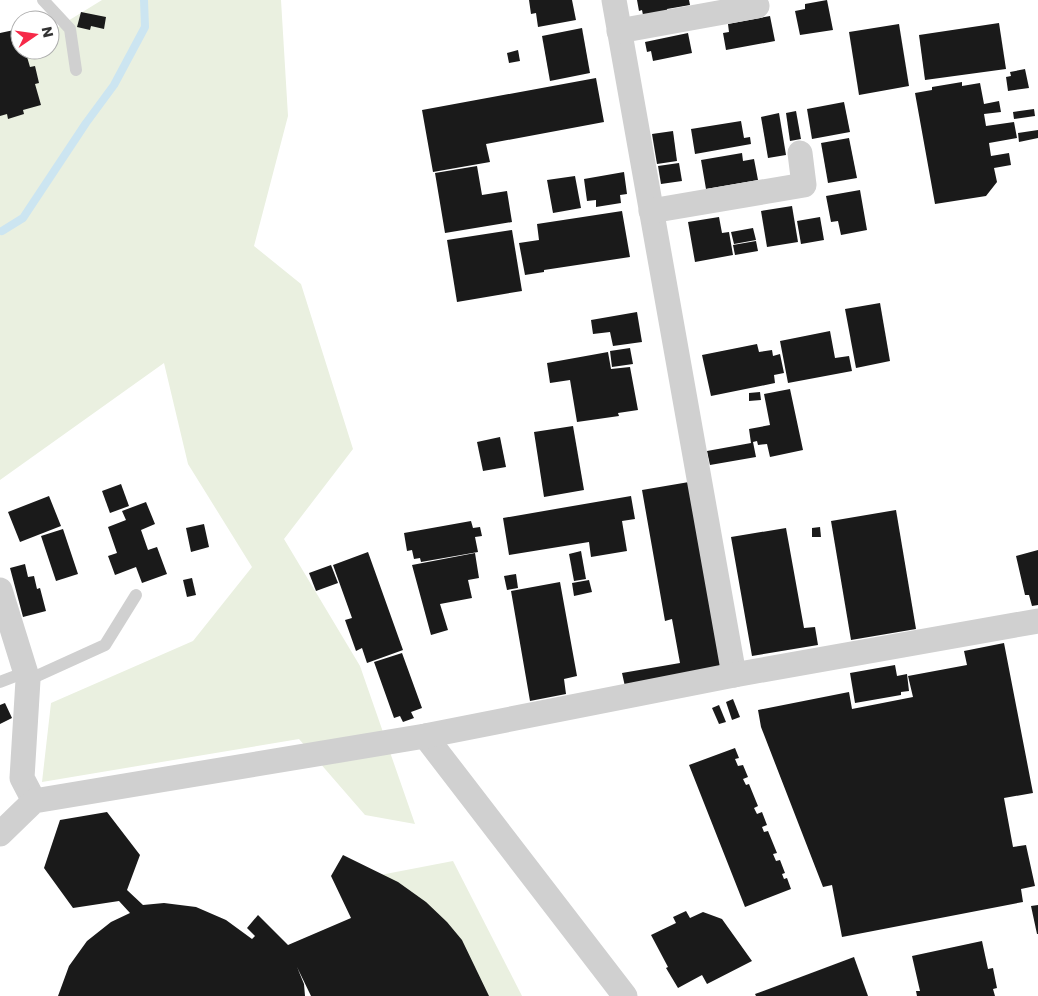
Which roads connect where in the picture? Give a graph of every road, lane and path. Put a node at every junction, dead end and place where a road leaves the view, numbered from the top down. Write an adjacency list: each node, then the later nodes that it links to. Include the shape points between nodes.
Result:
1 (43, 0): 5 (lane, via 70,30)
2 (614, 0): 4 (street)
3 (757, 6): 4 (street)
4 (619, 31): 7 (street)
5 (76, 70)
6 (800, 153): 7 (street, via 804,185)
7 (651, 211): 11 (street)
8 (0, 590): 12 (street)
9 (136, 595): 12 (lane, via 105,645)
10 (1038, 621): 11 (street)
11 (734, 674): 14 (street)
12 (27, 676): 13 (lane); 15 (street, via 22,778)
13 (0, 682)
14 (426, 736): 15 (street); 17 (street)
15 (34, 802): 16 (street)
16 (0, 834)
17 (625, 996)

